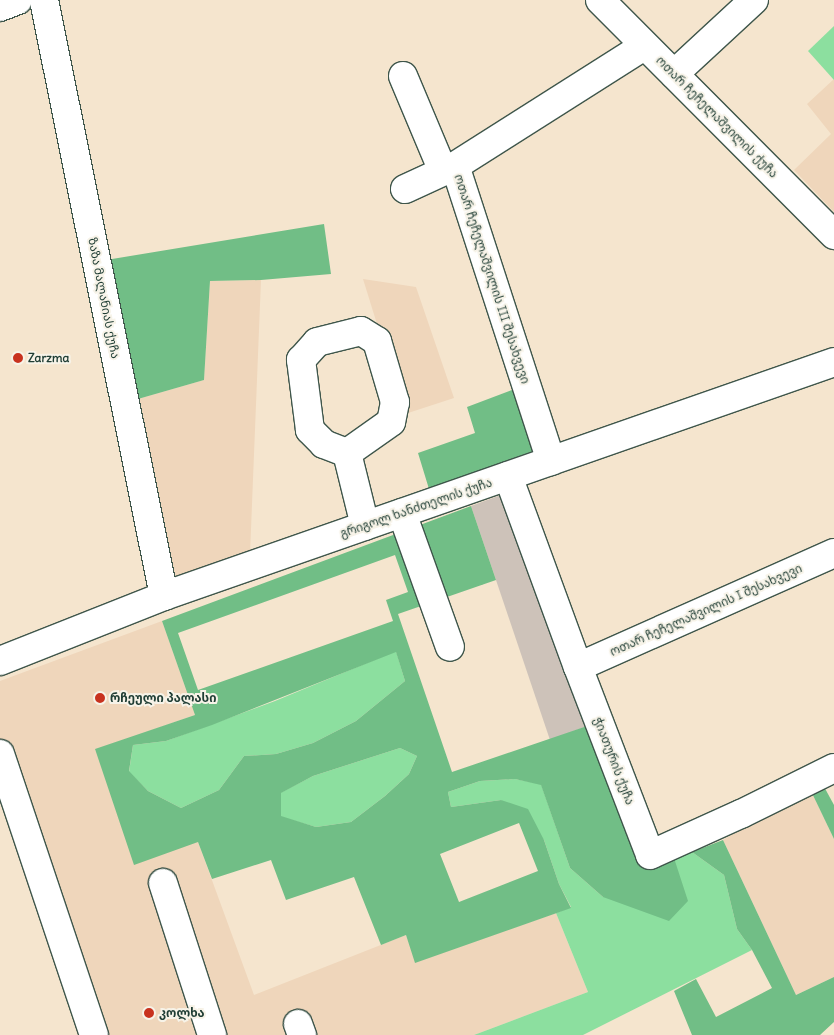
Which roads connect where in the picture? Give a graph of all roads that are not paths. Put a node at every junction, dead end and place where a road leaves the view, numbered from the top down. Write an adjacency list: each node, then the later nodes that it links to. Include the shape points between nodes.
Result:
1 (18, 0): 5 (street)
2 (44, 0): 19 (street, ზაზა მალანიას ქუჩა)
3 (600, 0): 6 (street, ოთარ ჩეჩელაშვილის ქუჩა)
4 (754, 0): 7 (street)
5 (0, 7)
6 (644, 46): 7 (street, ოთარ ჩეჩელაშვილის ქუჩა); 9 (street, ოთარ ჩეჩელაშვილის III შესახვევი)
7 (674, 74): 11 (street, ოთარ ჩეჩელაშვილის ქუჩა)
8 (402, 76): 9 (street)
9 (449, 168): 10 (street); 14 (street, ოთარ ჩეჩელაშვილის III შესახვევი)
10 (405, 189)
11 (834, 235)
12 (834, 362): 14 (street, გრიგოლ ხანძთელის ქუჩა)
13 (347, 453): 17 (street)
14 (551, 461): 15 (street, გრიგოლ ხანძთელის ქუჩა)
15 (508, 476): 16 (street, გრიგოლ ხანძთელის ქუჩა); 22 (street, ჭიათურის ქუჩა)
16 (402, 513): 17 (street, გრიგოლ ხანძთელის ქუჩა); 20 (street)
17 (365, 526): 19 (street, გრიგოლ ხანძთელის ქუჩა)
18 (834, 553): 22 (street, ოთარ ჩეჩელაშვილის I შესახვევი)
19 (164, 596): 21 (street, გრიგოლ ხანძთელის ქუჩა)
20 (450, 646)
21 (0, 661)
22 (578, 667): 24 (street, ჭიათურის ქუჩა, via 650,855)
23 (0, 754): 26 (street)
24 (834, 768)
25 (163, 882): 27 (street)
26 (94, 1035)
27 (212, 1035)

